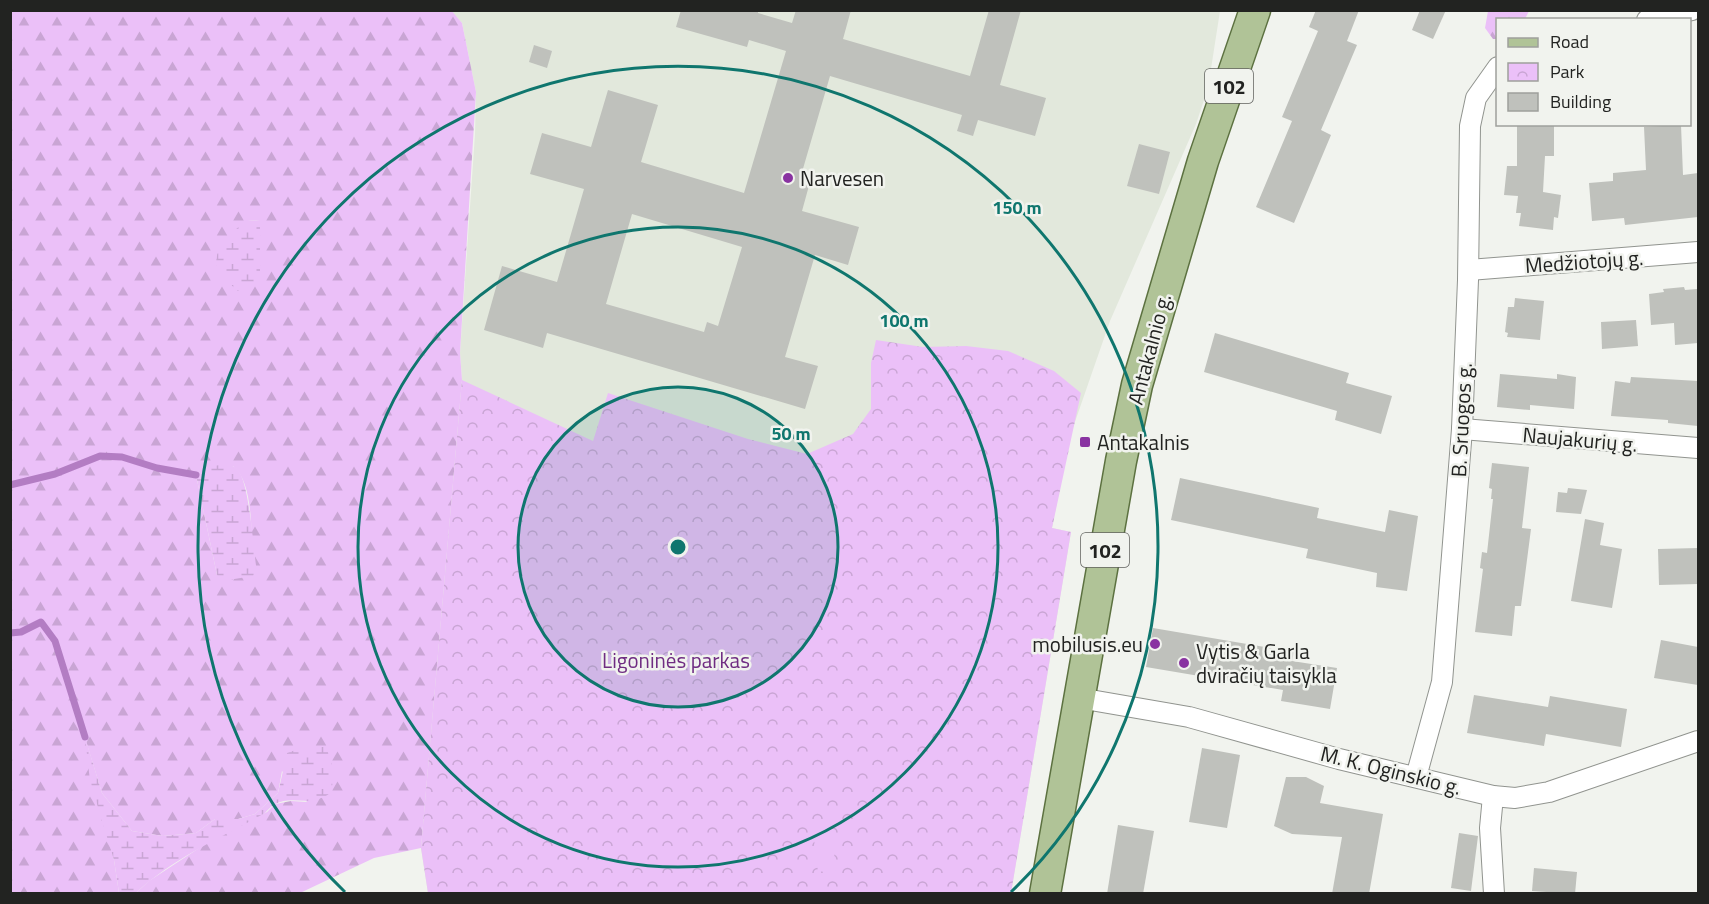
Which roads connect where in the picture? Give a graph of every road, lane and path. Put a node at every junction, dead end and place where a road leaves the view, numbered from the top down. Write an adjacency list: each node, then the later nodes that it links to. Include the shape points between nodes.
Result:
1 (1237, 10): 6 (main road, Antakalnio g. / 102)
2 (1256, 10): 6 (main road, Antakalnio g. / 102)
3 (1692, 10): 4 (street)
4 (1656, 18)
5 (1496, 68): 8 (street, B. Sruogos g., via 1476,98 1470,126)
6 (1203, 161): 11 (main road, Antakalnio g. / 102, via 1137,385)
7 (1698, 252): 8 (street, Medžiotojų g.)
8 (1468, 270): 9 (street, B. Sruogos g.)
9 (1461, 429): 10 (street, Naujakurių g.); 13 (street, B. Sruogos g., via 1442,682)
10 (1698, 448)
11 (1079, 698): 13 (street, M. K. Oginskio g., via 1190,717); 15 (main road, Antakalnio g. / 102)
12 (1698, 741): 14 (street, M. K. Oginskio g., via 1541,794)
13 (1416, 777): 14 (street, M. K. Oginskio g.)
14 (1494, 796): 16 (street, via 1490,828)
15 (1045, 894)
16 (1494, 894)

